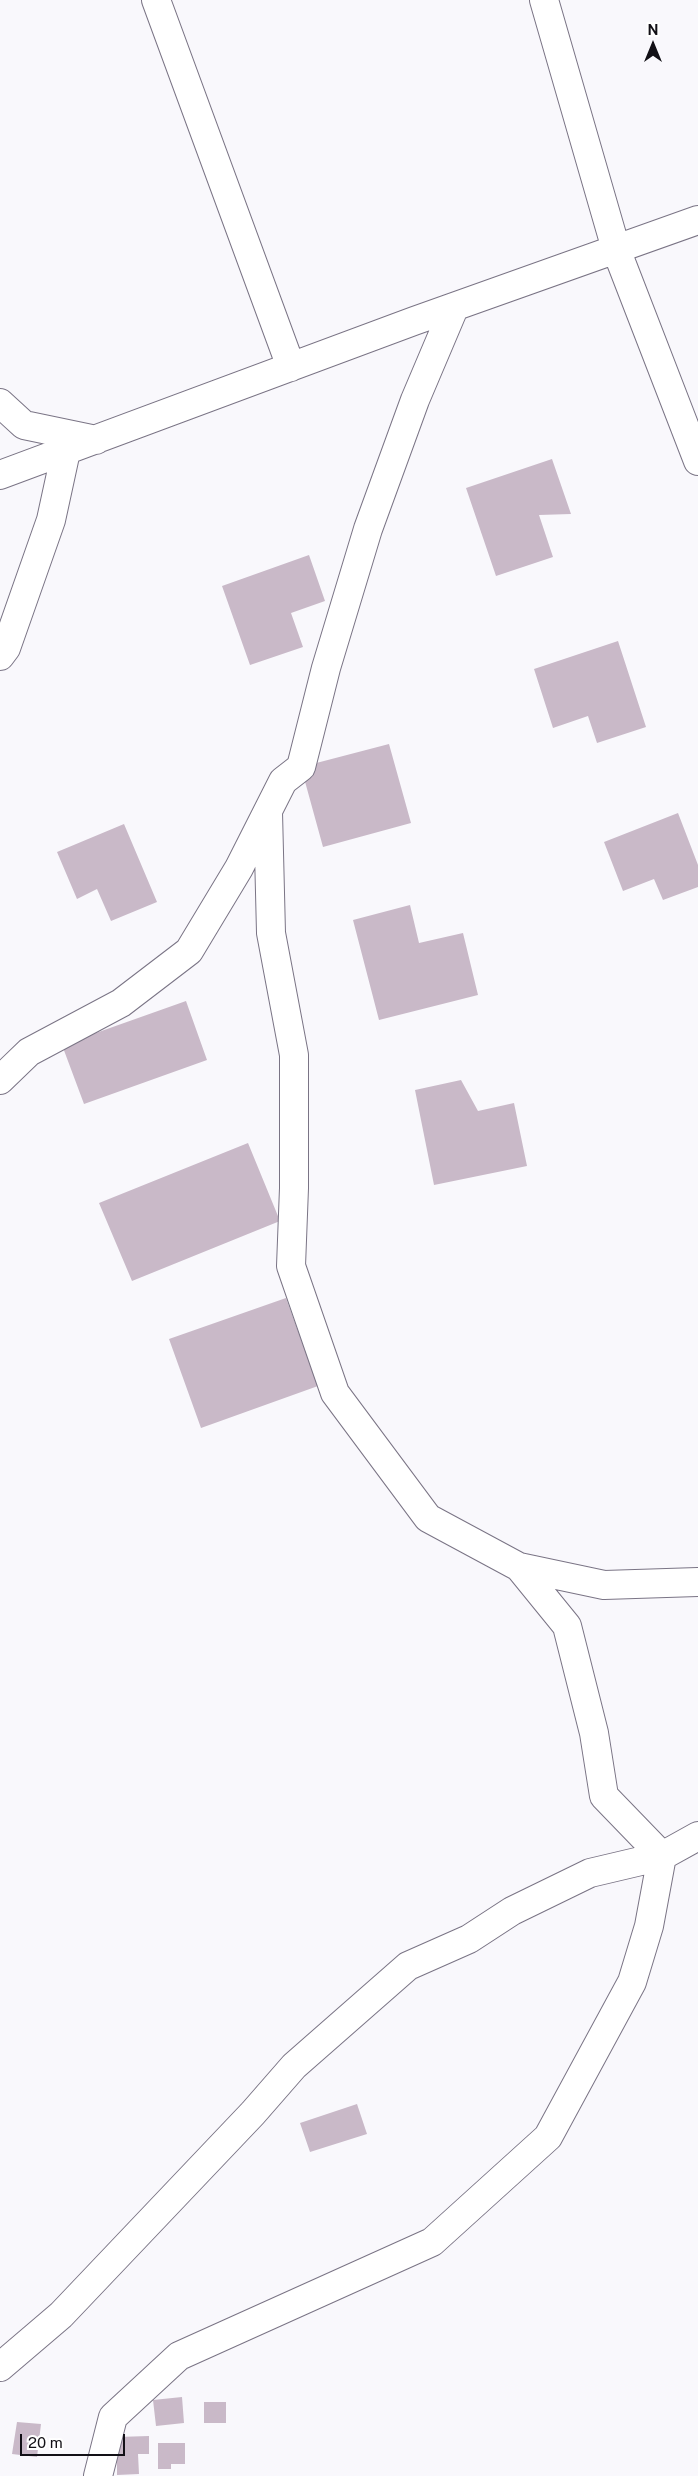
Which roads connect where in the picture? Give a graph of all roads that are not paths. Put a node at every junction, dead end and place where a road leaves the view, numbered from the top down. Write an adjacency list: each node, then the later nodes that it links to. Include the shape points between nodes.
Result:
1 (156, 0): 6 (street)
2 (544, 0): 4 (street)
3 (698, 220): 4 (street)
4 (616, 250): 5 (street); 10 (street)
5 (454, 308): 6 (street); 13 (street, via 415,400 368,529 326,668 301,767 283,781)
6 (291, 367): 8 (street)
7 (0, 403): 8 (street, via 24,425)
8 (96, 440): 9 (street)
9 (66, 451): 11 (street); 12 (street, via 51,520 6,648)
10 (698, 462)
11 (0, 475)
12 (0, 656)
13 (268, 812): 14 (street, via 240,868 189,951 121,1003 30,1052); 15 (street, via 271,934 294,1055 291,1266 335,1393 428,1518)
14 (0, 1080)
15 (519, 1567): 16 (street, via 604,1585); 18 (street, via 567,1626 594,1733 604,1796)
16 (698, 1582)
17 (698, 1836): 18 (street)
18 (662, 1856): 19 (street, via 590,1873 512,1911 469,1939 408,1966 294,2066 61,2316); 20 (street, via 648,1926 632,1982 548,2137 432,2242 180,2356 113,2417)
19 (0, 2367)
20 (98, 2476)

